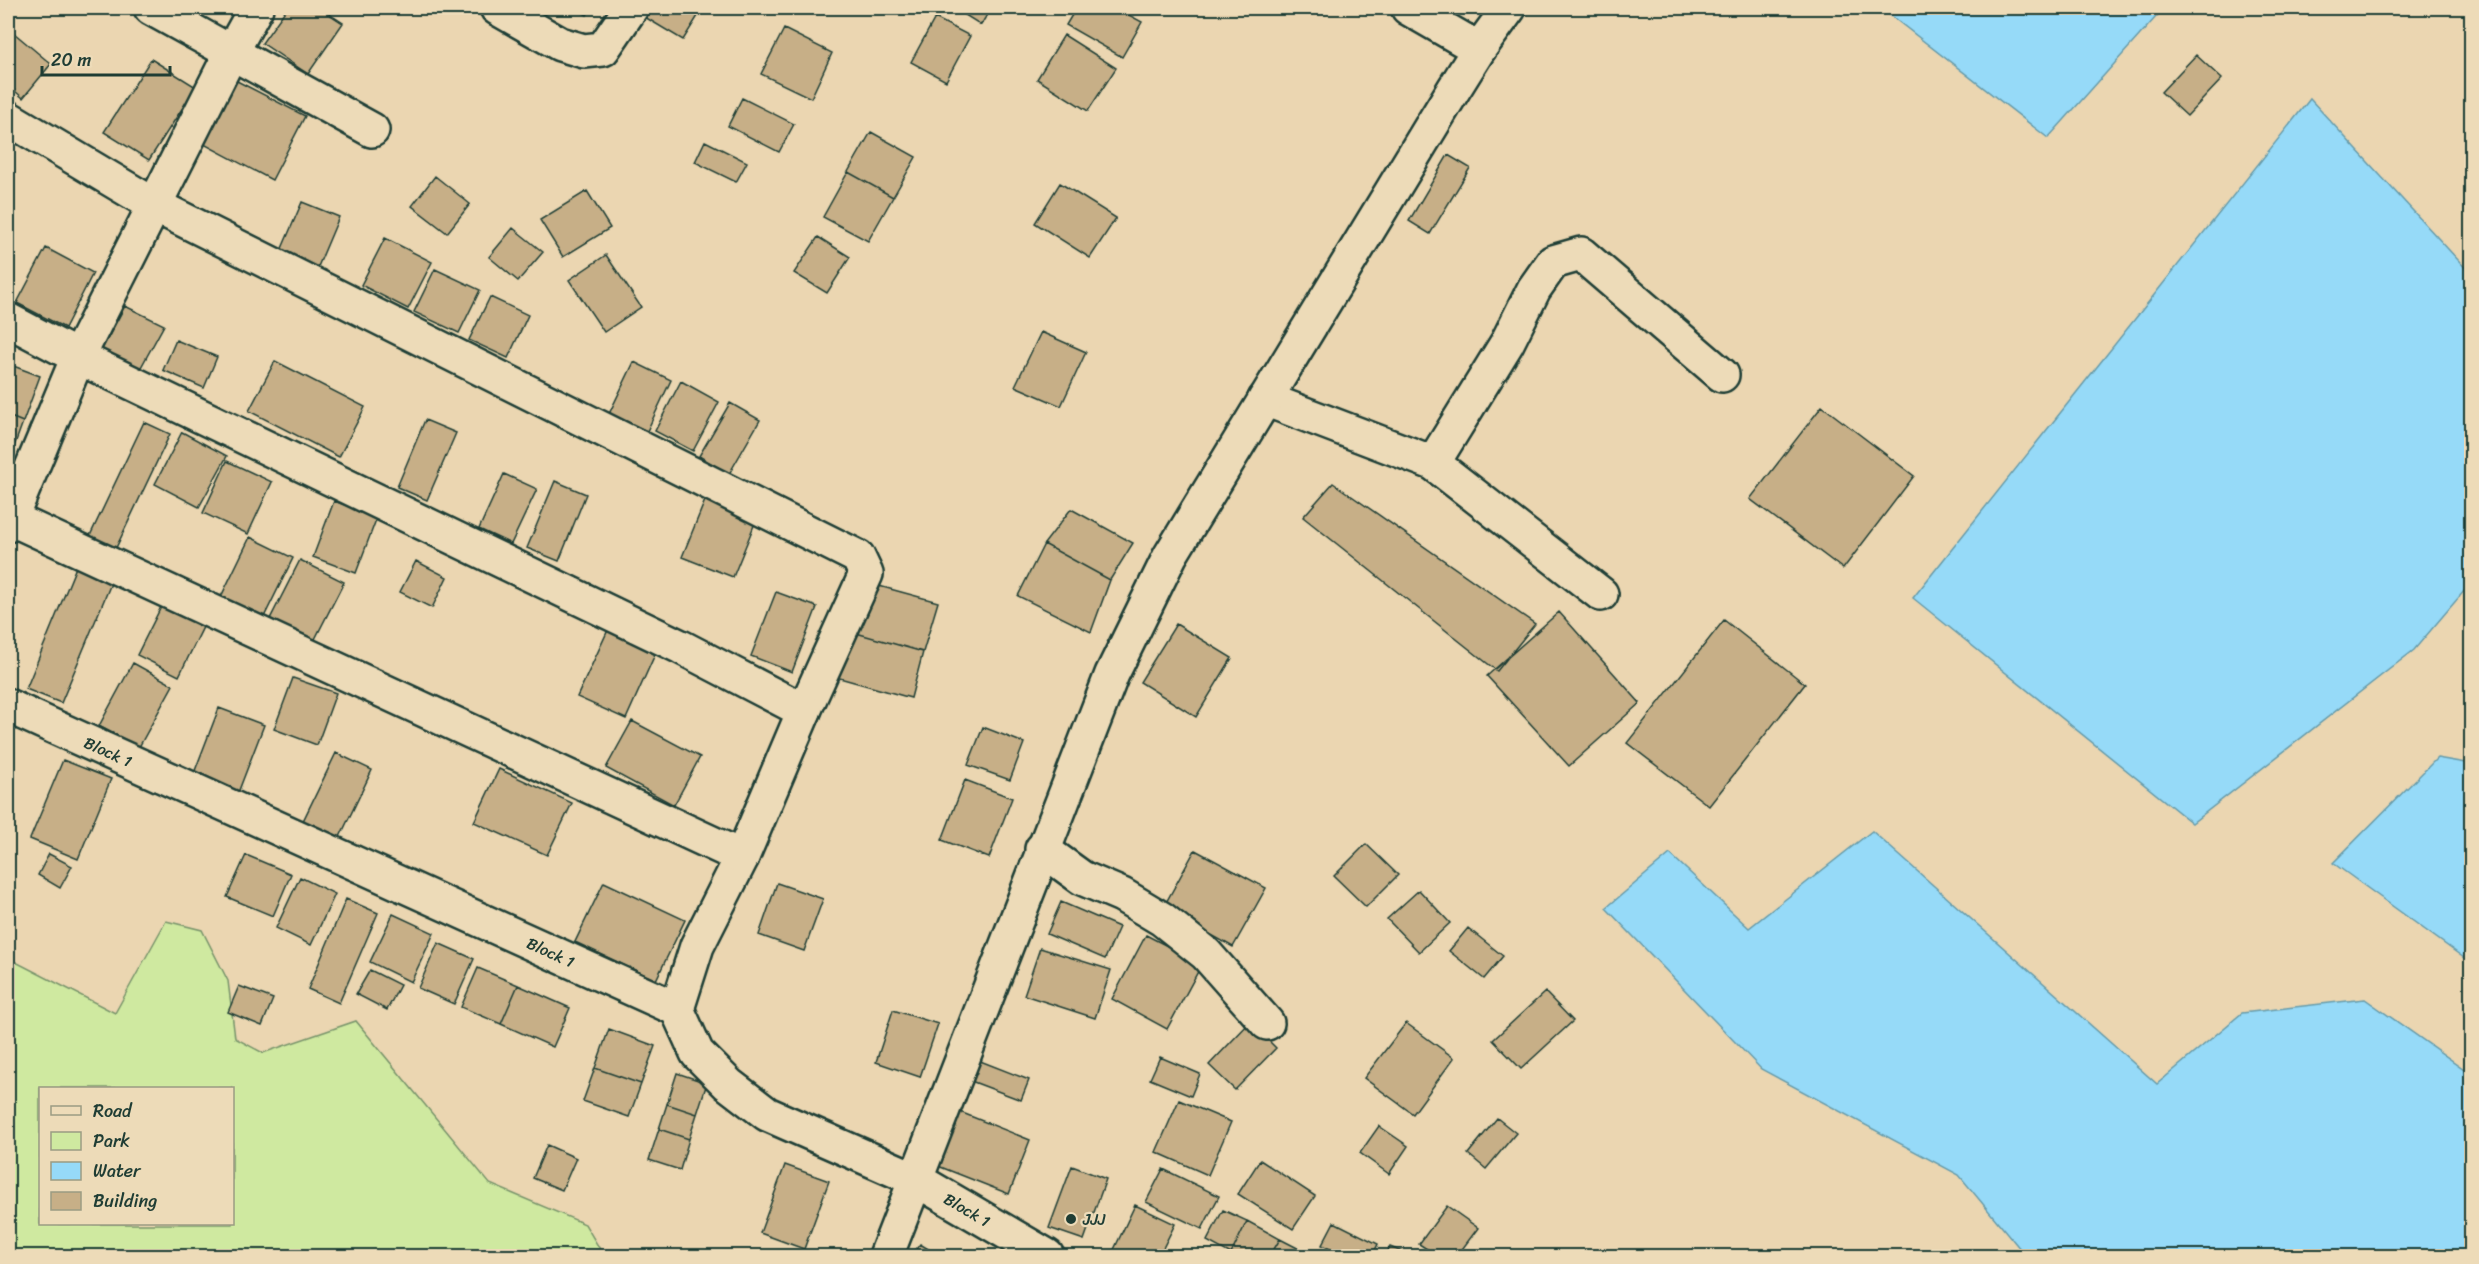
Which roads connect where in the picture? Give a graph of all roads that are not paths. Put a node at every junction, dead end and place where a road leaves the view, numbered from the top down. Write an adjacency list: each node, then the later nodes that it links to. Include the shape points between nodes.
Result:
1 (151, 8): 8 (street)
2 (256, 8): 8 (street)
3 (497, 8): 4 (street, via 560,44 584,51 603,49)
4 (631, 8)
5 (1408, 8): 7 (street)
6 (1509, 8): 7 (street)
7 (1479, 49): 15 (street)
8 (231, 53): 10 (street); 11 (street)
9 (8, 118): 11 (street)
10 (372, 130)
11 (154, 205): 13 (street); 20 (street, via 858,557 866,574)
12 (8, 320): 13 (street)
13 (78, 357): 17 (street); 20 (street, via 681,647)
14 (1722, 375): 16 (street, via 1581,254 1553,262)
15 (1265, 399): 16 (street); 21 (street, via 1170,556 1112,674)
16 (1433, 463): 18 (street)
17 (9, 522): 22 (street)
18 (1601, 594)
19 (8, 706): 23 (street, Block 1)
20 (804, 711): 22 (street)
21 (1042, 849): 24 (street, via 1082,878 1122,895 1162,919 1206,954); 25 (street)
22 (742, 857): 23 (street, via 697,946)
23 (677, 1009): 25 (street, Block 1, via 697,1053 767,1114)
24 (1267, 1023)
25 (915, 1179): 26 (street); 27 (street, Block 1)
26 (886, 1257)
27 (1047, 1257)

